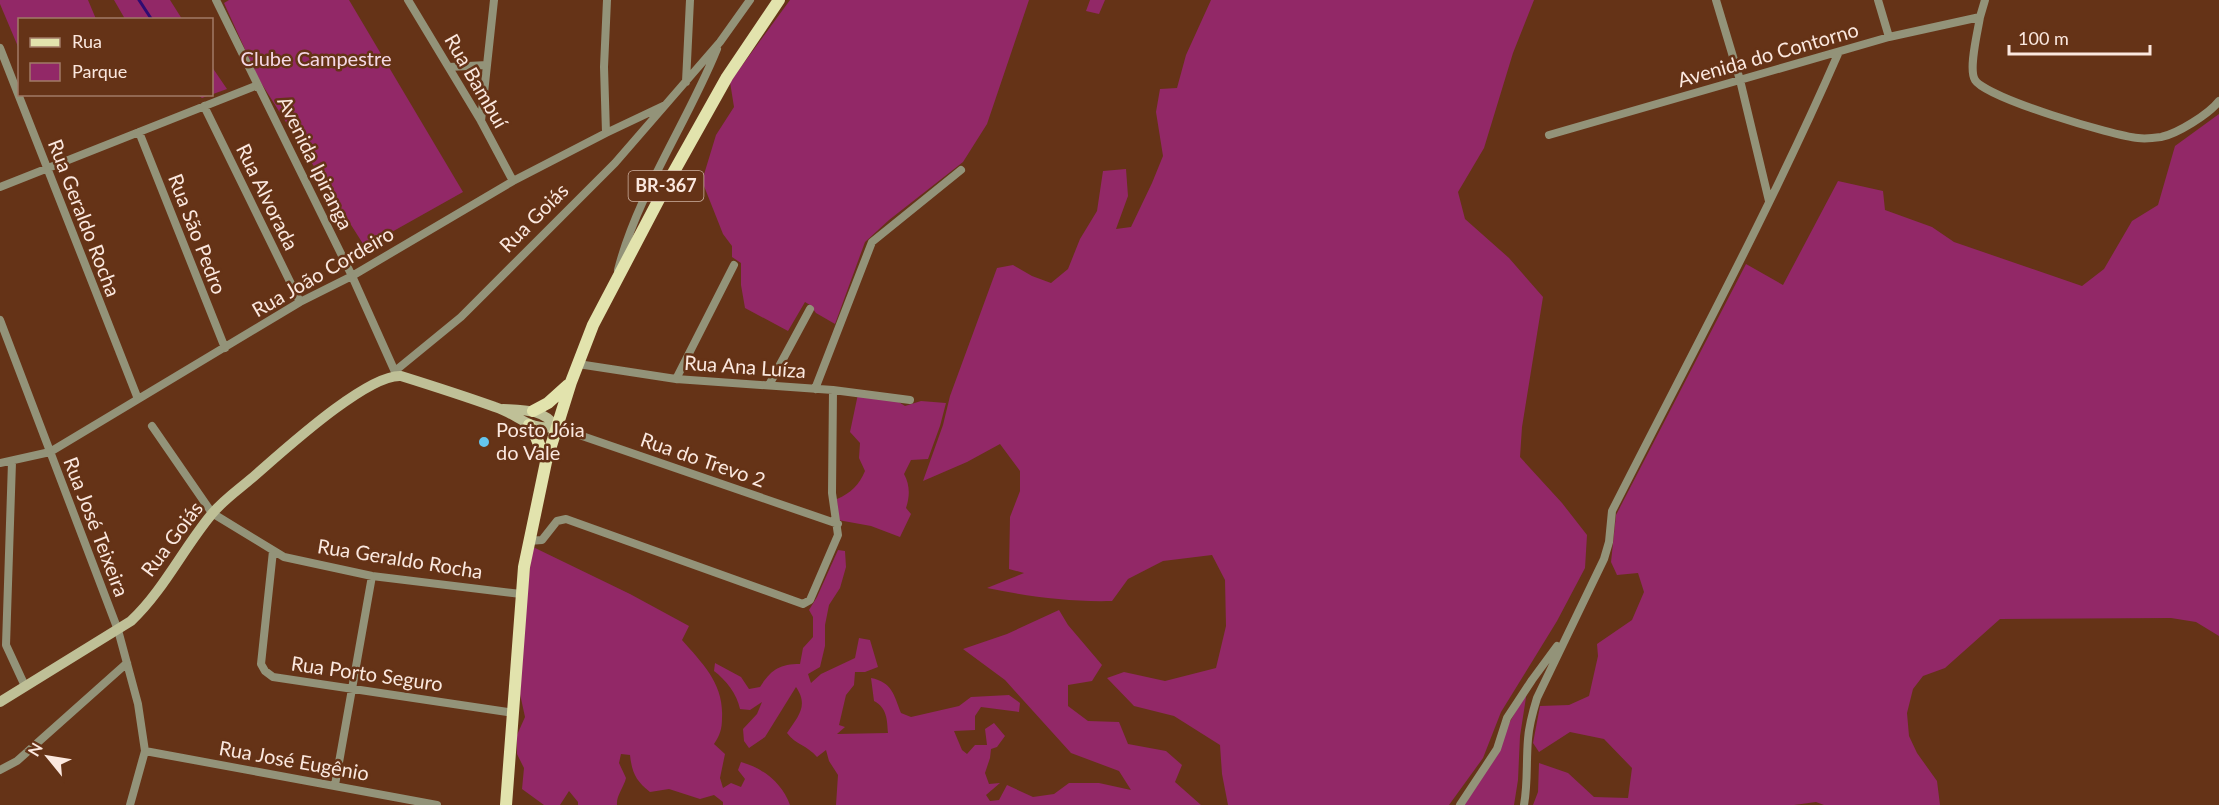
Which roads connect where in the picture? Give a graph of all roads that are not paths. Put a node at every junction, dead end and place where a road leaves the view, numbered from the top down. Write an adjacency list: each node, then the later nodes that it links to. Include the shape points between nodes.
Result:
1 (408, 0): 17 (street, Rua Bambuí)
2 (494, 0): 16 (street)
3 (607, 0): 28 (street)
4 (690, 0): 19 (street)
5 (750, 0): 13 (street)
6 (779, 0): 37 (main road, BR-367, via 727,77)
7 (1716, 0): 18 (street)
8 (1878, 0): 12 (street)
9 (1985, 0): 11 (street)
10 (219, 1): 20 (street, Avenida Ipiranga)
11 (1980, 17): 12 (street, Avenida do Contorno); 23 (street, via 1972,70 1982,87 1999,96 2093,128 2138,138 2176,133)
12 (1889, 38): 15 (street, Avenida do Contorno)
13 (720, 42): 19 (street, Rua Goiás); 37 (street, via 634,224)
14 (0, 48): 21 (street, Rua Geraldo Rocha)
15 (1838, 54): 18 (street, Avenida do Contorno); 34 (street)
16 (487, 65): 17 (street); 26 (street)
17 (449, 67): 26 (street, Rua Bambuí)
18 (1740, 80): 29 (street, Avenida do Contorno); 34 (street)
19 (686, 82): 25 (street, Rua Goiás)
20 (258, 85): 24 (street); 36 (street, Avenida Ipiranga)
21 (18, 93)
22 (19, 96): 30 (street, Rua Geraldo Rocha)
23 (2219, 101)
24 (204, 106): 27 (street); 38 (street, Rua Alvorada)
25 (663, 106): 28 (street, Rua João Cordeiro); 43 (street, Rua Goiás, via 615,163)
26 (481, 121): 32 (street, Rua Bambuí)
27 (139, 132): 30 (street); 41 (street, Rua São Pedro)
28 (606, 133): 32 (street, Rua João Cordeiro)
29 (1549, 135)
30 (46, 169): 33 (street); 49 (street, Rua Geraldo Rocha)
31 (962, 170): 47 (street, via 868,247)
32 (513, 181): 36 (street, Rua João Cordeiro)
33 (0, 187)
34 (1769, 201): 67 (street, via 1611,511 1607,551)
35 (734, 265): 44 (street)
36 (352, 276): 38 (street, Rua João Cordeiro); 43 (street, Avenida Ipiranga)
37 (615, 283): 42 (main road, BR-367)
38 (300, 302): 41 (street, Rua João Cordeiro)
39 (810, 309): 46 (street)
40 (0, 320): 56 (street, Rua José Teixeira)
41 (225, 348): 49 (street, Rua João Cordeiro)
42 (578, 364): 44 (street, Rua Ana Luíza); 45 (main road, BR-367)
43 (397, 374): 51 (street); 60 (street, Rua Goiás, via 372,385 318,420)
44 (676, 379): 46 (street, Rua Ana Luíza)
45 (571, 382): 52 (main road); 55 (main road, BR-367)
46 (769, 385): 47 (street, Rua Ana Luíza)
47 (815, 389): 48 (street, Rua Ana Luíza)
48 (833, 390): 50 (street, Rua Ana Luíza); 61 (street, via 832,493)
49 (138, 399): 56 (street, Rua João Cordeiro)
50 (910, 400)
51 (499, 408): 52 (street); 53 (street)
52 (533, 411): 55 (street, via 547,416)
53 (529, 425): 55 (street); 58 (main road)
54 (152, 426): 60 (street, Rua Geraldo Rocha)
55 (556, 427): 58 (main road, BR-367); 61 (street, Rua do Trevo 2)
56 (50, 453): 57 (street, Rua João Cordeiro); 66 (street, Rua José Teixeira)
57 (12, 462): 59 (street, Rua João Cordeiro); 69 (street, via 6,645)
58 (546, 462): 62 (main road, BR-367)
59 (0, 463)
60 (212, 513): 63 (street, Rua Geraldo Rocha); 66 (street, Rua Goiás, via 146,605)
61 (838, 524): 62 (street, via 836,543 810,600 803,604 566,519 557,521 542,540)
62 (528, 541): 65 (main road, BR-367)
63 (273, 551): 64 (street, Rua Geraldo Rocha, via 284,557); 70 (street, Rua Porto Seguro, via 261,663 265,671 273,677)
64 (372, 576): 65 (street, Rua Geraldo Rocha); 70 (street)
65 (521, 594): 72 (main road, BR-367)
66 (118, 630): 68 (street, Rua José Teixeira); 69 (street, Rua Goiás)
67 (1567, 633): 79 (street, via 1507,718 1497,749); 80 (street, via 1531,718)
68 (127, 663): 73 (street, Rua José Teixeira); 74 (street, via 17,761)
69 (24, 686): 71 (street, Rua Goiás)
70 (353, 689): 72 (street, Rua Porto Seguro); 75 (street)
71 (0, 702)
72 (514, 713): 78 (main road, BR-367)
73 (146, 751): 75 (street, Rua José Eugênio); 76 (street)
74 (0, 770)
75 (335, 785): 77 (street, Rua José Eugênio)
76 (130, 805)
77 (436, 805)
78 (506, 805)
79 (1460, 805)
80 (1524, 805)

